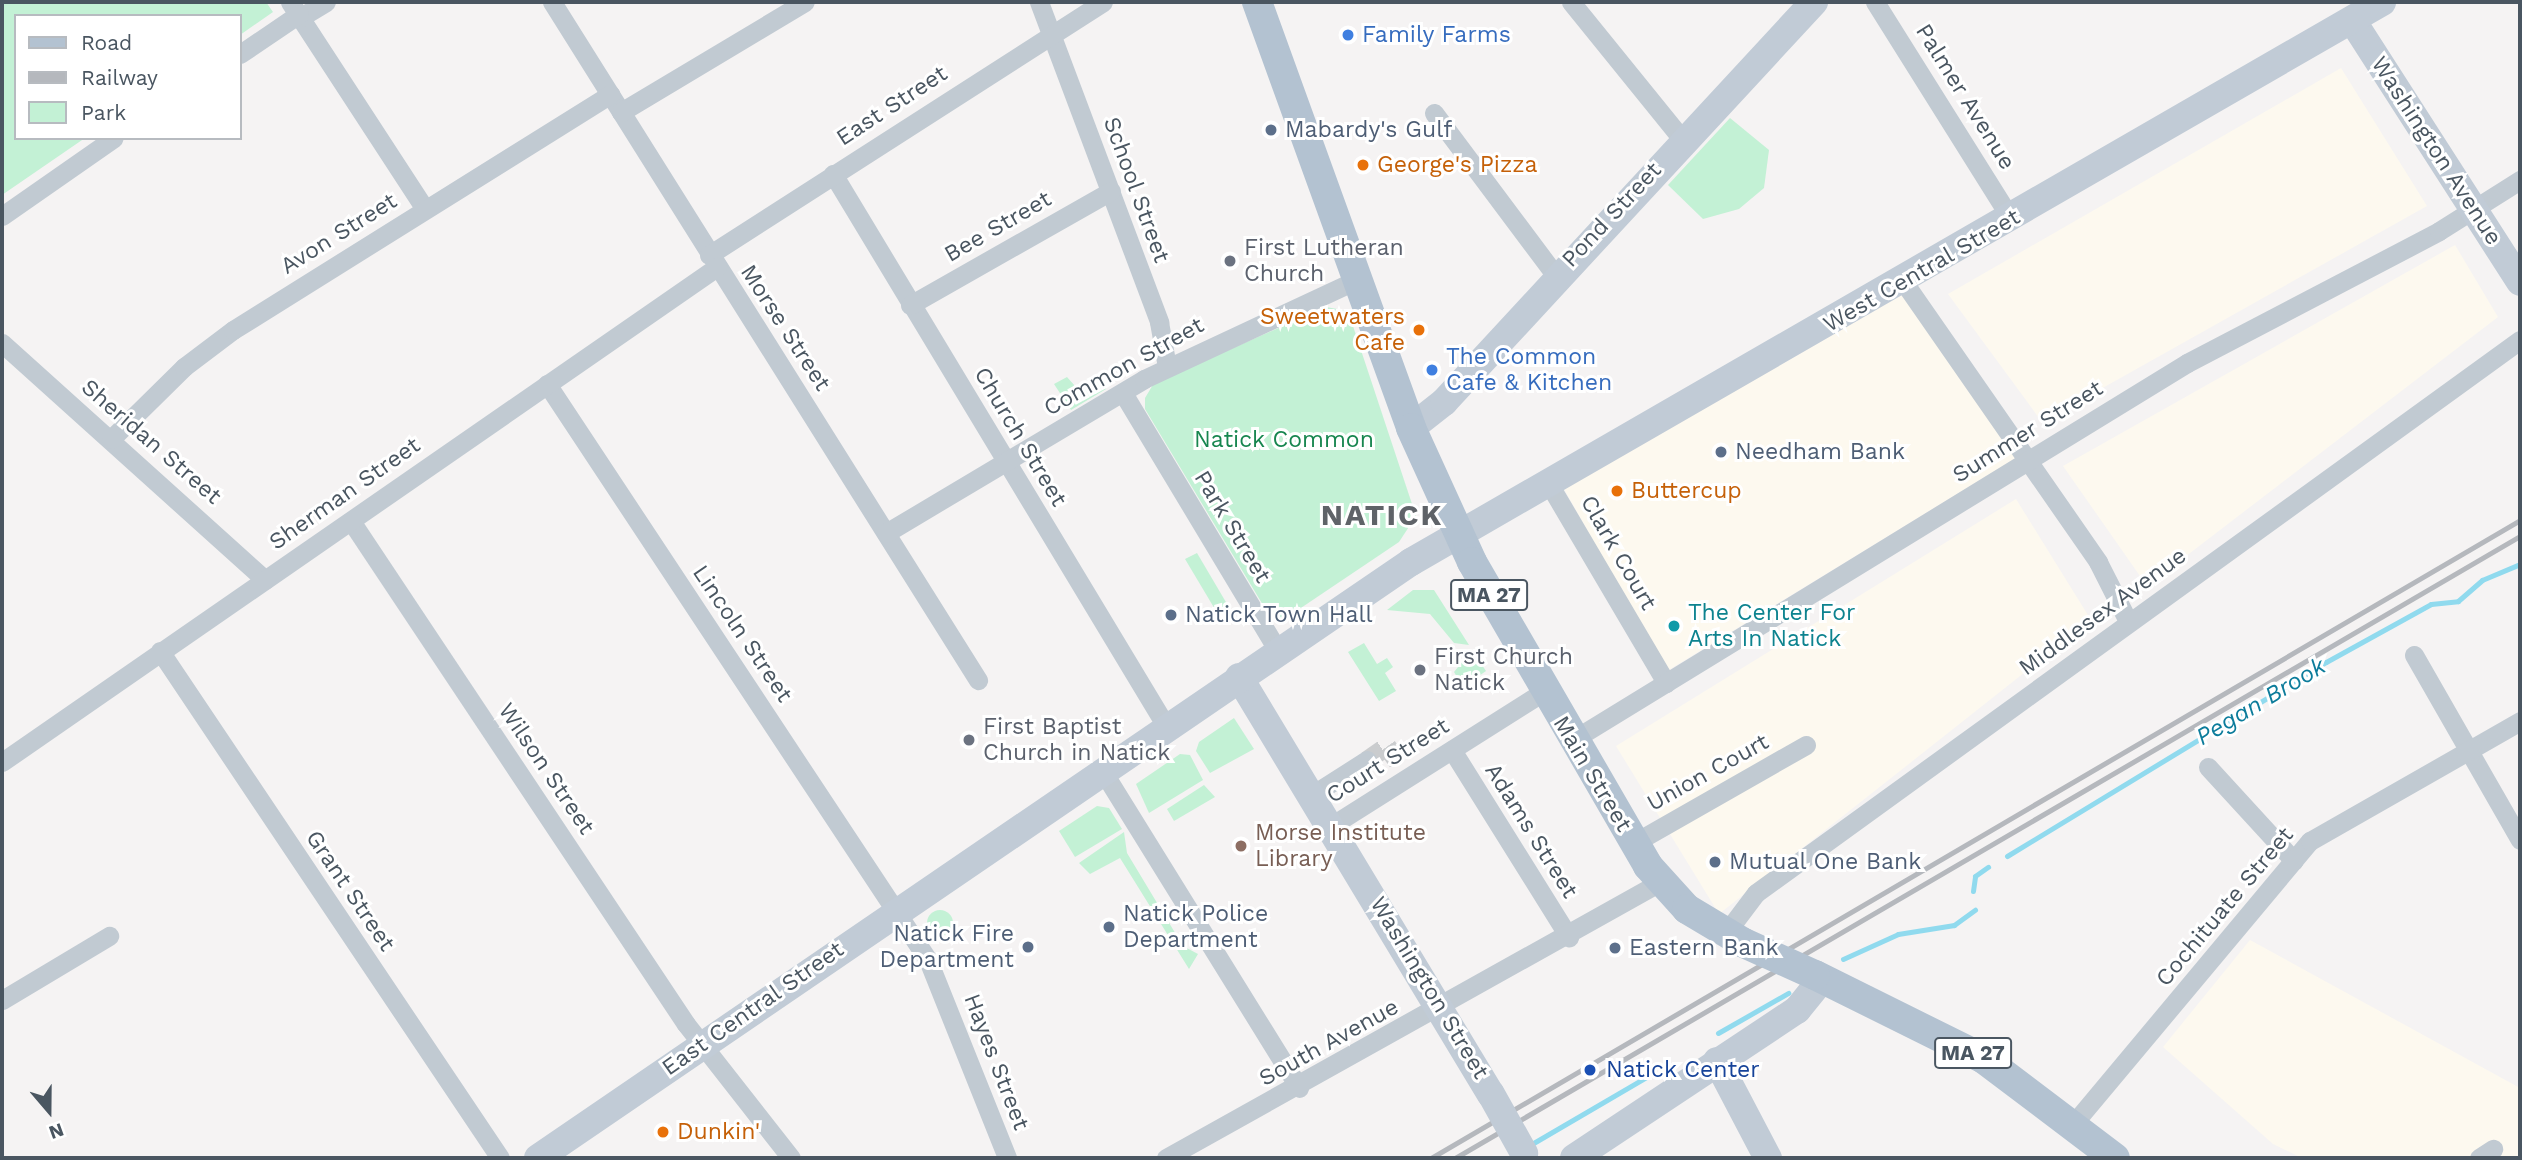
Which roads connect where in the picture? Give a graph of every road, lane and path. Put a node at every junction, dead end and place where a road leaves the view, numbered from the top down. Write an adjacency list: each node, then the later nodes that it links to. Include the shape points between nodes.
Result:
1 (326, 2): 11 (street)
2 (552, 2): 15 (street, Morse Street)
3 (805, 2): 16 (street)
4 (1040, 2): 13 (street, School Street)
5 (1103, 2): 13 (street, East Street)
6 (1571, 2): 18 (street)
7 (1814, 2): 18 (main road, Pond Street)
8 (1875, 2): 26 (street, Palmer Avenue)
9 (2382, 2): 12 (main road, West Central Street)
10 (1264, 4): 29 (main road, MA 27)
11 (297, 11): 14 (street); 23 (street)
12 (2352, 20): 24 (main road, Washington Avenue); 26 (main road, West Central Street)
13 (1053, 31): 20 (street, East Street); 22 (street, School Street)
14 (242, 52)
15 (610, 94): 16 (street, Morse Street); 23 (street, Avon Street)
16 (621, 112): 27 (street, Morse Street)
17 (1434, 114): 28 (street)
18 (1682, 139): 28 (main road, Pond Street)
19 (111, 140): 25 (street)
20 (833, 174): 27 (street, East Street); 32 (street, Church Street)
21 (2520, 180): 24 (street, Summer Street)
22 (1111, 191): 32 (street, Bee Street); 35 (street, School Street, via 1159,323)
23 (425, 209): 39 (street, Avon Street, via 207,348)
24 (2474, 211): 31 (main road, Washington Avenue); 40 (street, Summer Street, via 2187,363)
25 (2, 216)
26 (2012, 220): 30 (main road, West Central Street)
27 (713, 261): 36 (street, Sherman Street); 44 (street, Morse Street)
28 (1556, 276): 38 (main road, Pond Street, via 1444,402)
29 (1356, 280): 35 (street, Common Street); 38 (main road, MA 27)
30 (1903, 281): 40 (street); 42 (main road, West Central Street)
31 (2520, 282)
32 (910, 305): 41 (street, Church Street)
33 (2520, 340): 47 (street, Middlesex Avenue)
34 (2, 343): 39 (street, Sheridan Street)
35 (1167, 367): 37 (street, Common Street)
36 (547, 384): 43 (street, Sherman Street); 71 (street, Lincoln Street)
37 (1123, 393): 41 (street, Common Street); 49 (street, Park Street)
38 (1411, 428): 45 (main road, MA 27)
39 (111, 439): 46 (street, Sheridan Street)
40 (2027, 460): 47 (street, via 2098,562); 53 (street, Summer Street)
41 (1006, 461): 44 (street, Common Street); 56 (street, Church Street)
42 (1549, 484): 45 (main road, West Central Street); 53 (street, Clark Court)
43 (351, 521): 46 (street, Sherman Street); 78 (street, Wilson Street)
44 (886, 533): 52 (street, Morse Street)
45 (1458, 535): 49 (main road, East Central Street); 54 (main road, Main Street / MA 27)
46 (265, 580): 48 (street, Sherman Street)
47 (2129, 623): 74 (street, Middlesex Avenue, via 1756,893)
48 (160, 651): 62 (street, Sherman Street); 83 (street, Grant Street)
49 (1278, 651): 51 (main road, East Central Street)
50 (2414, 655): 59 (street)
51 (1239, 677): 56 (main road, East Central Street); 65 (main road, Washington Street)
52 (978, 680)
53 (1666, 683): 57 (street, Summer Street)
54 (1543, 692): 57 (main road, Main Street / MA 27); 60 (street, Court Street)
55 (2520, 721): 59 (street, Cochituate Street)
56 (1166, 726): 64 (main road, East Central Street)
57 (1571, 741): 68 (main road, Main Street / MA 27)
58 (1806, 745): 68 (street, Union Court)
59 (2467, 748): 67 (street); 69 (street, Cochituate Street, via 2318,835)
60 (1452, 750): 66 (street, Court Street, via 1405,769); 73 (street, Adams Street)
61 (1367, 760): 65 (street)
62 (2, 762)
63 (2208, 767): 69 (street)
64 (1102, 770): 71 (main road, East Central Street); 80 (street)
65 (1312, 795): 66 (main road, Washington Street)
66 (1331, 826): 77 (main road, Washington Street)
67 (2520, 840)
68 (1634, 844): 70 (main road, Main Street / MA 27)
69 (2294, 860): 81 (street, Cochituate Street)
70 (1660, 882): 73 (street, South Avenue); 74 (main road, Main Street / MA 27)
71 (896, 911): 78 (main road, East Central Street); 86 (street, Hayes Street, via 936,977)
72 (108, 936): 76 (street)
73 (1569, 937): 77 (street, South Avenue)
74 (1734, 939): 75 (main road, MA 27, bridge)
75 (1819, 977): 79 (main road, via 1805,1004); 81 (main road, MA 27, via 1952,1041)
76 (2, 1000)
77 (1442, 1009): 80 (street, South Avenue); 82 (main road, Washington Street, bridge)
78 (701, 1045): 84 (main road, East Central Street); 85 (street, Wilson Street)
79 (1717, 1061): 88 (main road); 89 (main road)
80 (1299, 1088): 87 (street, South Avenue)
81 (2074, 1123): 90 (main road, MA 27)
82 (1526, 1156)
83 (500, 1158)
84 (538, 1158)
85 (791, 1158)
86 (1007, 1158)
87 (1166, 1158)
88 (1574, 1158)
89 (1768, 1158)
90 (2115, 1158)

